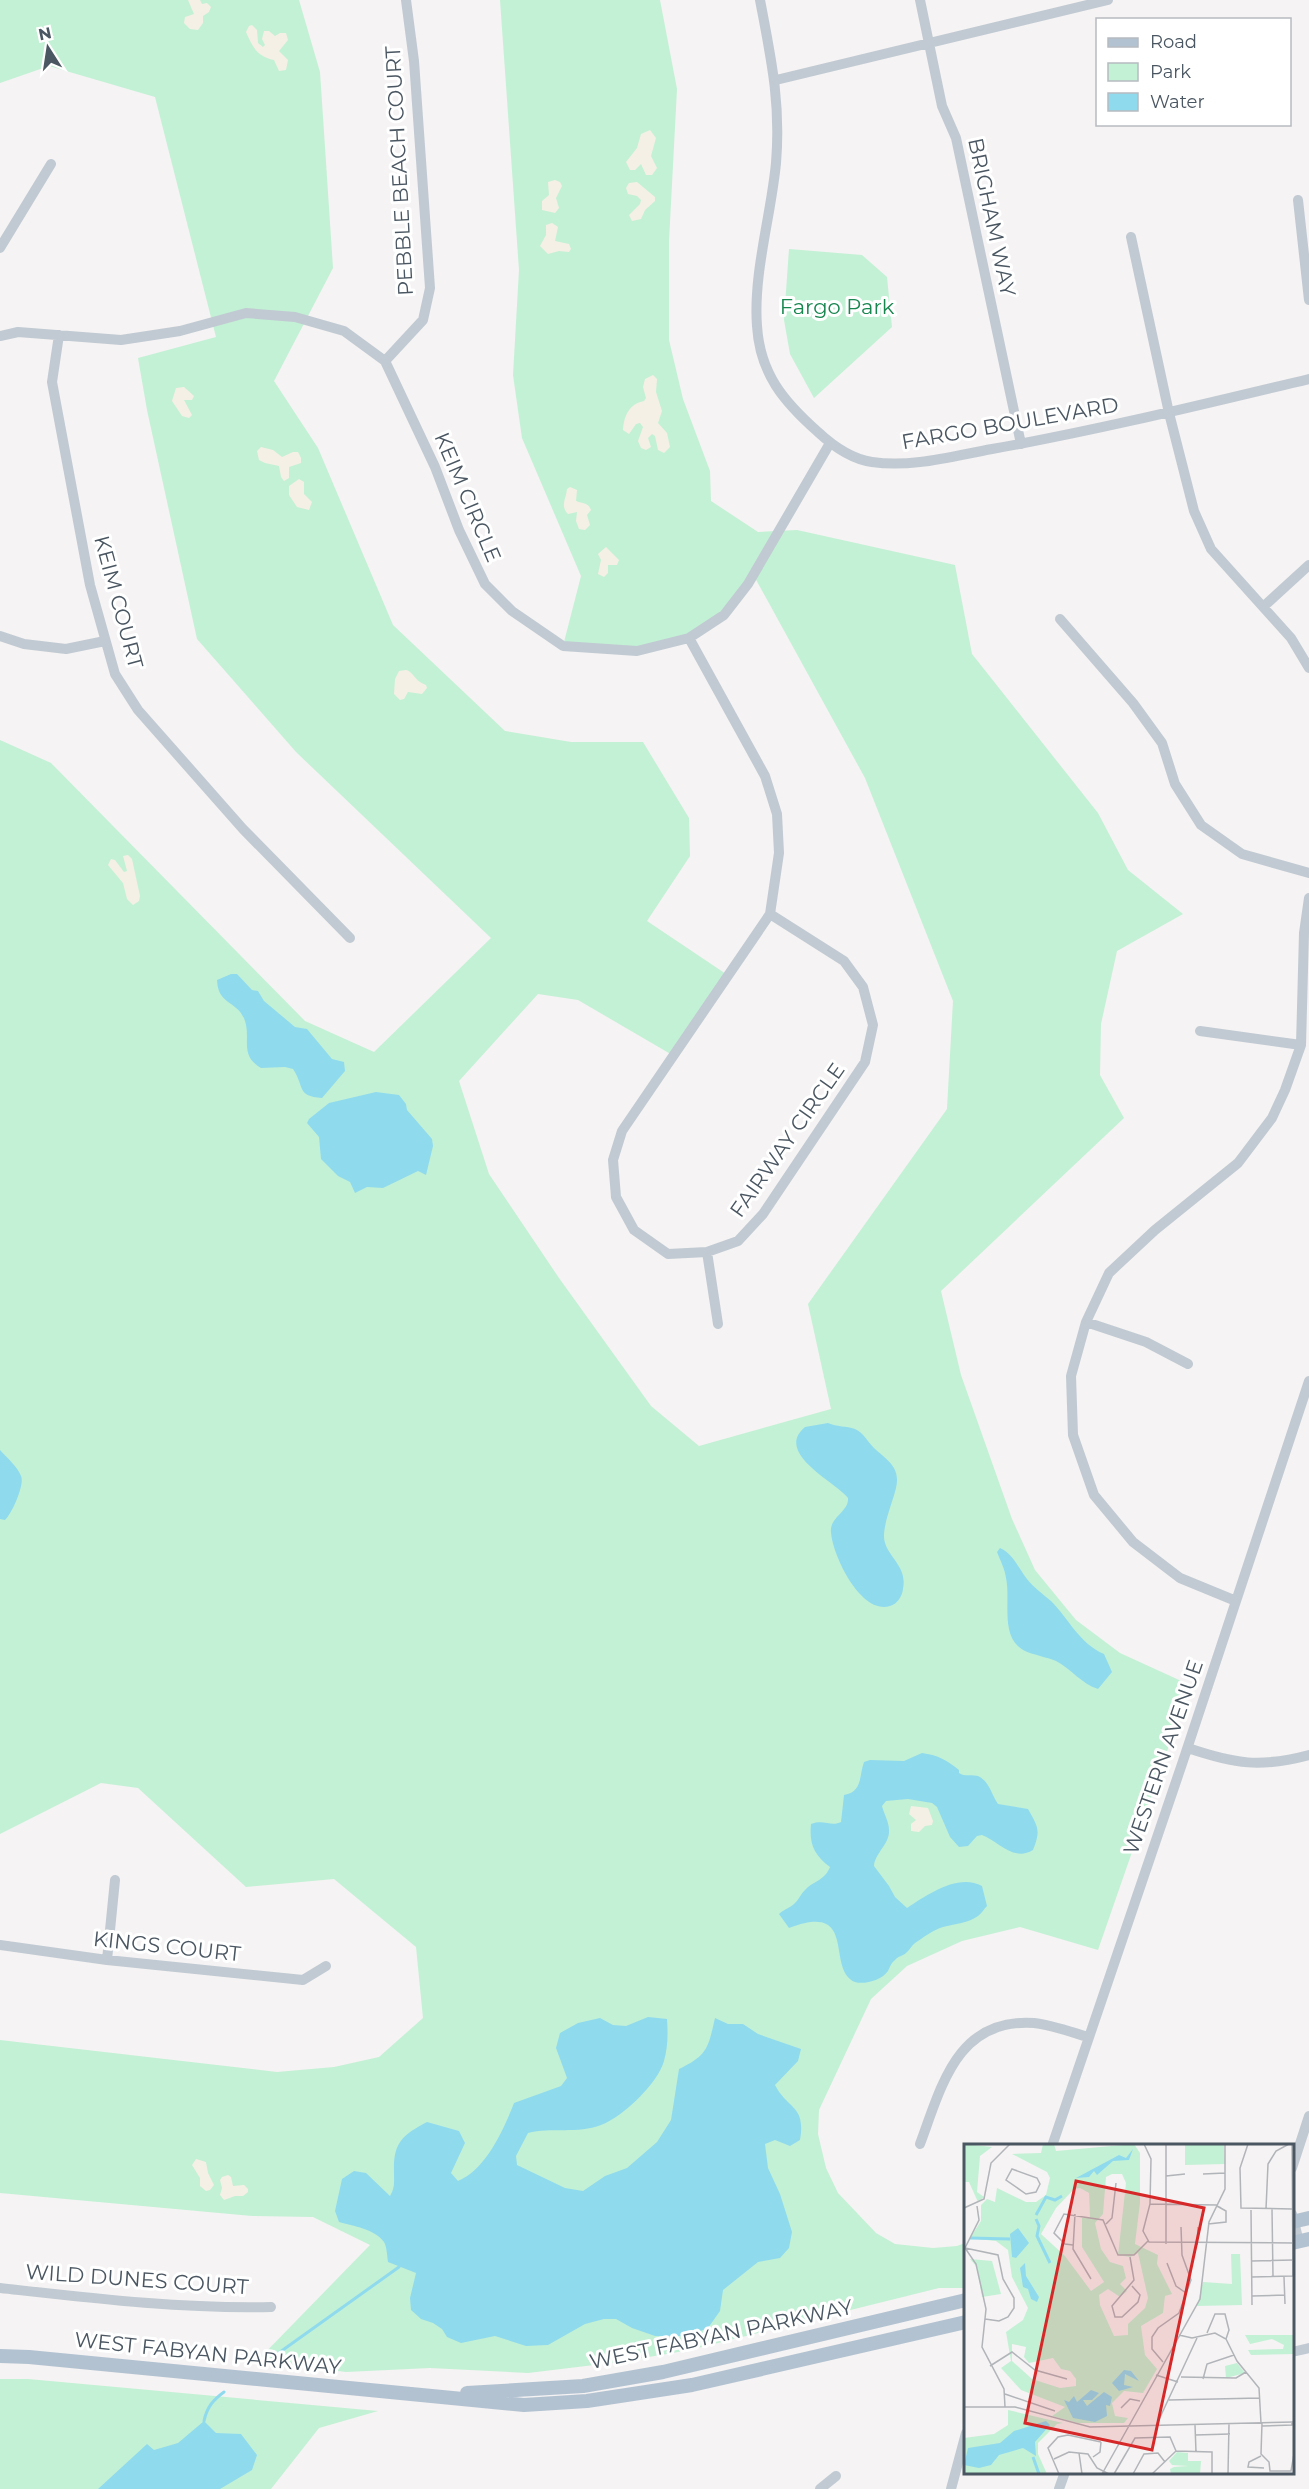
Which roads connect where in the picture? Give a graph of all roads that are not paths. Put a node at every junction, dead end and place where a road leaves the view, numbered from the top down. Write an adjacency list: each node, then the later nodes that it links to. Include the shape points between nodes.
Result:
1 (406, 0): 15 (street, PEBBLE BEACH COURT, via 430,288 423,320)
2 (760, 0): 7 (street, FARGO BOULEVARD)
3 (920, 0): 6 (street, BRIGHAM WAY)
4 (1108, 0): 5 (street)
5 (1079, 3): 6 (street)
6 (929, 43): 7 (street); 19 (street, BRIGHAM WAY, via 942,106 956,138)
7 (776, 80): 18 (street, FARGO BOULEVARD, via 776,164 757,303 761,352 790,408)
8 (51, 164): 11 (street)
9 (1298, 200): 12 (street)
10 (1131, 237): 17 (street)
11 (0, 248)
12 (1309, 300)
13 (59, 335): 14 (street, KEIM CIRCLE); 15 (street, KEIM CIRCLE, via 121,340 180,331 246,314 295,317 344,331); 25 (street, KEIM COURT, via 52,382 90,585)
14 (0, 336)
15 (385, 361): 24 (street, KEIM CIRCLE, via 485,584 512,611 563,646 637,651)
16 (1309, 379): 17 (street, FARGO BOULEVARD)
17 (1168, 413): 19 (street, FARGO BOULEVARD); 21 (street, via 1194,511 1211,549)
18 (830, 443): 19 (street, FARGO BOULEVARD, via 870,462 905,465); 24 (street, KEIM CIRCLE, via 748,584 724,615)
19 (1021, 444)
20 (1309, 565): 21 (street)
21 (1263, 607): 26 (street, via 1292,638)
22 (1060, 619): 27 (street, via 1133,703 1162,743 1175,784 1201,825 1242,854)
23 (0, 636): 25 (street, via 24,644 66,649)
24 (689, 638): 29 (street, FAIRWAY CIRCLE, via 765,777 777,814 779,853)
25 (105, 640): 30 (street, KEIM COURT, via 115,674 138,710 243,829)
26 (1309, 668)
27 (1309, 873)
28 (1309, 898): 32 (street, via 1304,933)
29 (770, 914): 33 (street, FAIRWAY CIRCLE, via 622,1131 612,1160 616,1197 634,1230 668,1254); 33 (street, FAIRWAY CIRCLE, via 844,961 863,987 873,1025 865,1062 763,1214 738,1241)
30 (350, 938)
31 (1200, 1030): 32 (street)
32 (1301, 1045): 34 (street, via 1272,1118 1254,1144 1214,1185 1155,1230 1109,1273)
33 (707, 1252): 35 (street)
34 (1086, 1322): 36 (street, via 1146,1342); 38 (street, via 1071,1376 1072,1435 1094,1495 1133,1542 1180,1578)
35 (718, 1324)
36 (1188, 1364)
37 (1309, 1381): 38 (street, WESTERN AVENUE)
38 (1236, 1601): 39 (street, WESTERN AVENUE)
39 (1188, 1748): 40 (street, via 1248,1764); 45 (street, WESTERN AVENUE)
40 (1309, 1755)
41 (115, 1880): 43 (street)
42 (0, 1945): 43 (street, KINGS COURT)
43 (107, 1960): 44 (street, KINGS COURT, via 303,1980)
44 (326, 1966)
45 (1088, 2037): 47 (street, via 1036,2024 1006,2023 981,2033 957,2056); 48 (street, WESTERN AVENUE)
46 (1309, 2116): 49 (street)
47 (920, 2144)
48 (1052, 2144)
49 (1294, 2165)
50 (1309, 2218): 51 (main road)
51 (1294, 2219)
52 (1294, 2222): 53 (street)
53 (1300, 2241)
54 (0, 2288): 56 (street, WILD DUNES COURT, via 143,2303)
55 (964, 2300): 61 (main road, WEST FABYAN PARKWAY, via 663,2372 584,2386)
56 (271, 2307)
57 (964, 2322): 61 (main road, WEST FABYAN PARKWAY, via 692,2385 587,2401 524,2405)
58 (1309, 2348): 59 (street)
59 (1294, 2352)
60 (0, 2356): 61 (main road, WEST FABYAN PARKWAY)
61 (411, 2395)
62 (964, 2440): 66 (street)
63 (1064, 2474): 67 (street)
64 (837, 2476): 65 (street)
65 (820, 2489)
66 (951, 2489)
67 (1059, 2489)

